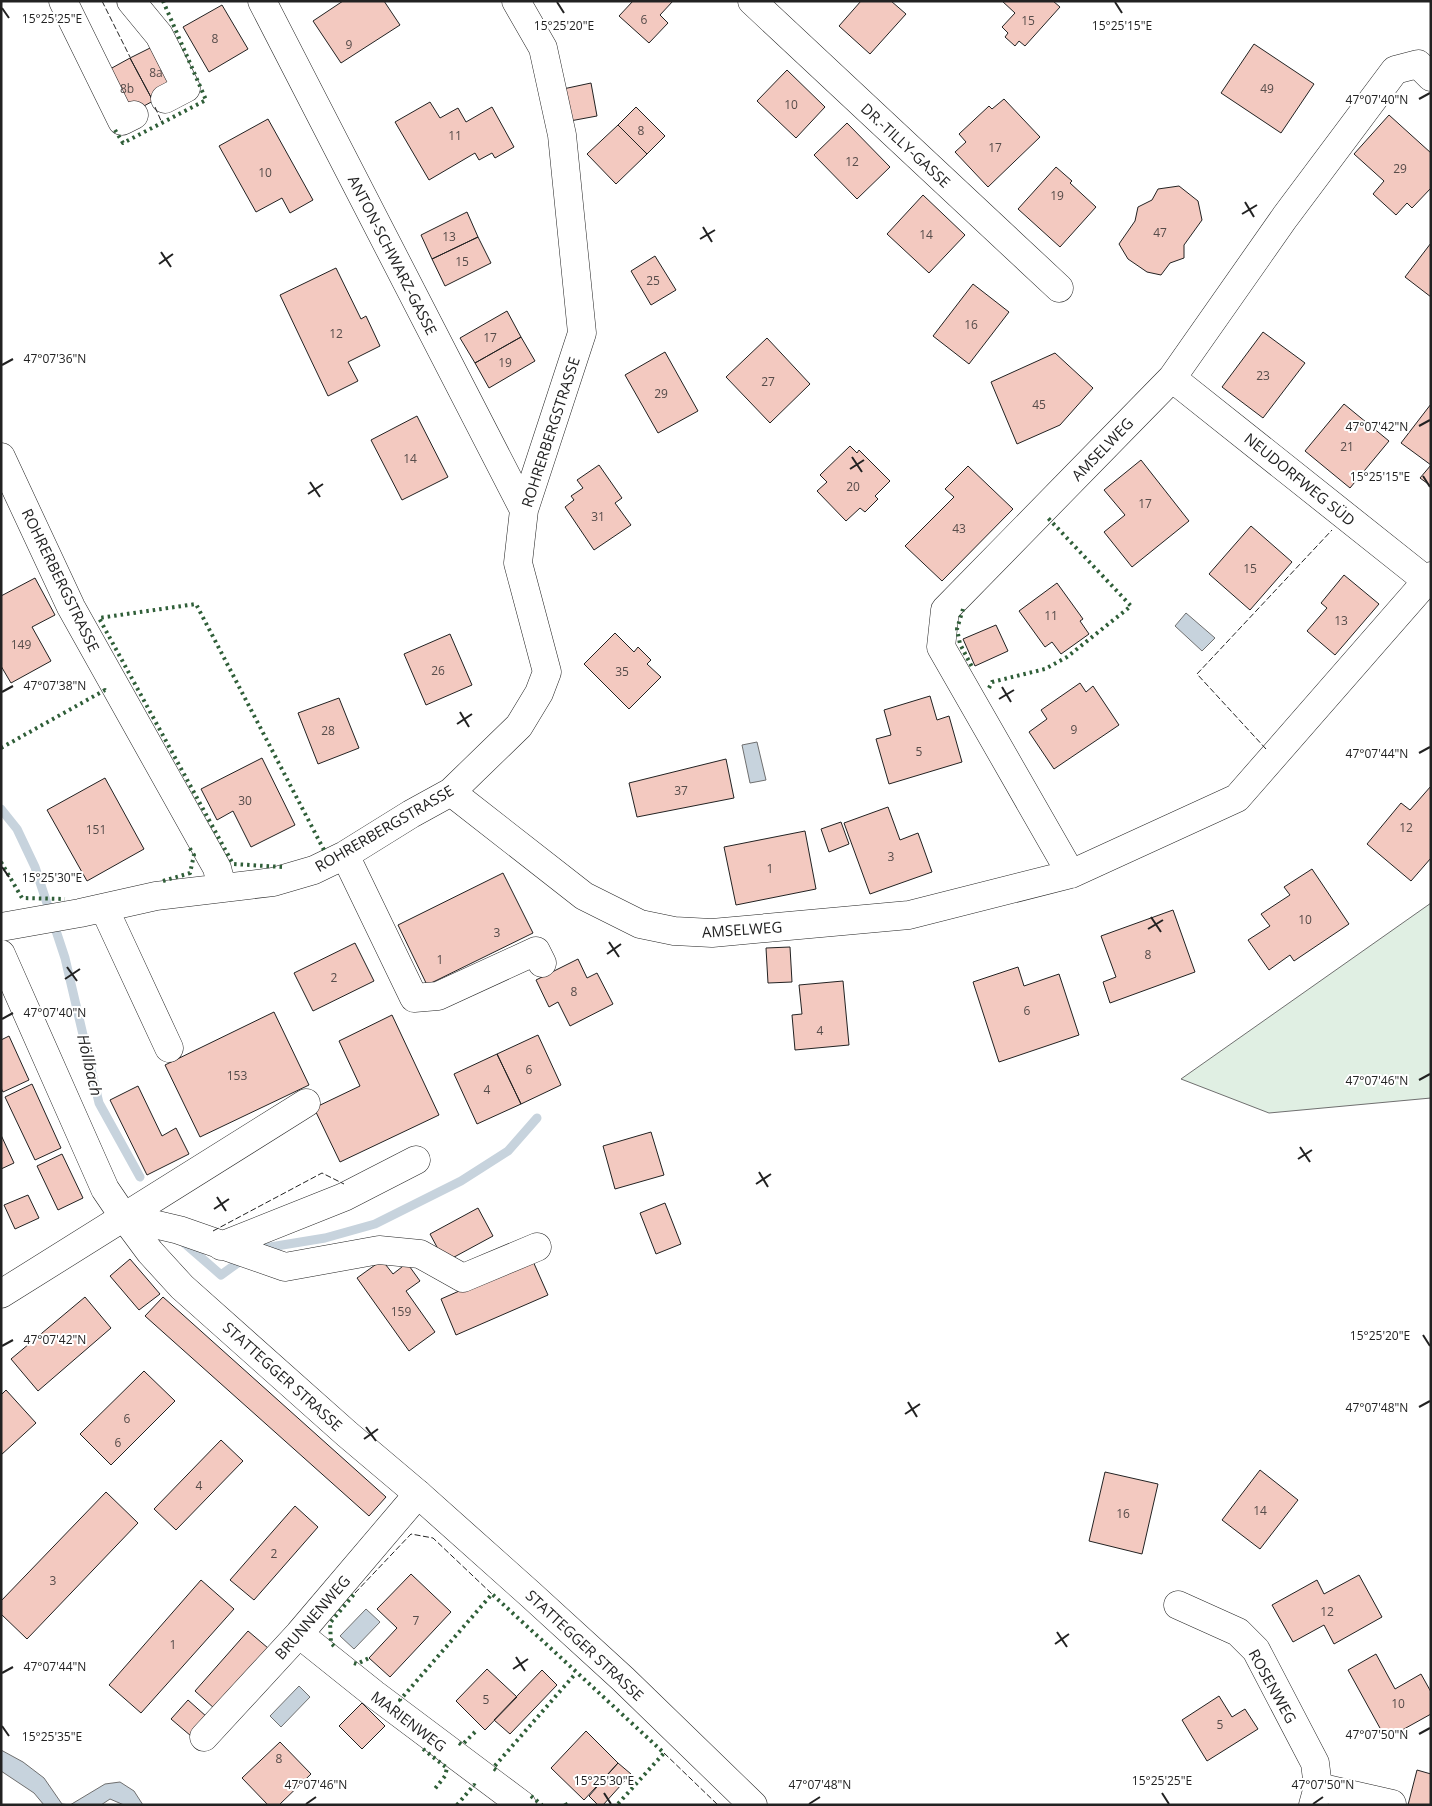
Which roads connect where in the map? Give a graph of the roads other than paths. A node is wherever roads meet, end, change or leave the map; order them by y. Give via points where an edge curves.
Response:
1 (63, 1) edge
2 (130, 1) edge
3 (262, 1) edge
4 (516, 1) edge
5 (752, 1) edge
6 (1431, 77) edge
7 (165, 99) dead end
8 (134, 115) dead end
9 (1059, 288) dead end
10 (1172, 378) junction
11 (1, 456) edge
12 (524, 510) junction
13 (1429, 578) edge
14 (451, 792) junction
15 (345, 855) junction
16 (1071, 874) junction
17 (222, 888) junction
18 (104, 908) junction
19 (1, 927) edge
20 (1, 954) edge
21 (542, 963) dead end
22 (168, 1048) dead end
23 (306, 1103) dead end
24 (416, 1160) dead end
25 (124, 1217) junction
26 (221, 1246) junction
27 (538, 1247) dead end
28 (1, 1294) edge
29 (418, 1494) junction
30 (1178, 1605) dead end
31 (299, 1634) junction
32 (204, 1737) dead end
33 (1315, 1796) edge
34 (1392, 1804) edge
35 (522, 1805) edge
36 (753, 1805) edge

1 - 8 street via 122,121
2 - 7 street via 159,35 186,88
3 - 12 street, ANTON-SCHWARZ-GASSE
4 - 12 street, ROHRERBERGSTRASSE via 543,48 562,135 582,333
5 - 9 street, DR.-TILLY-GASSE
6 - 10 street, AMSELWEG via 1418,64 1395,70 1285,217
10 - 13 street, NEUDORFWEG SÜD
10 - 16 street, AMSELWEG via 944,610 942,648
11 - 17 street, ROHRERBERGSTRASSE via 71,607 217,868
12 - 14 street, ROHRERBERGSTRASSE via 518,563 547,672 539,693 519,726
13 - 16 street, AMSELWEG via 1237,798
14 - 15 street, ROHRERBERGSTRASSE
14 - 16 street, AMSELWEG via 584,896 640,924 674,931 712,933 909,915
15 - 17 street, ROHRERBERGSTRASSE via 314,870 273,882
15 - 21 street via 414,998 438,996 536,951
17 - 18 street, ROHRERBERGSTRASSE via 156,896
18 - 19 street, ROHRERBERGSTRASSE
18 - 22 street
20 - 25 street, STATTEGGER STRASSE via 106,1189
23 - 25 street
24 - 26 street via 344,1196
25 - 26 street via 178,1230
25 - 28 street
25 - 29 street, STATTEGGER STRASSE via 182,1287
26 - 27 street via 285,1267 378,1250 420,1254 463,1278
29 - 31 street, BRUNNENWEG
29 - 36 street, STATTEGGER STRASSE via 623,1679
30 - 33 street, ROSENWEG via 1238,1632 1256,1650 1315,1763
31 - 32 street, BRUNNENWEG
31 - 35 street, MARIENWEG
33 - 34 street

